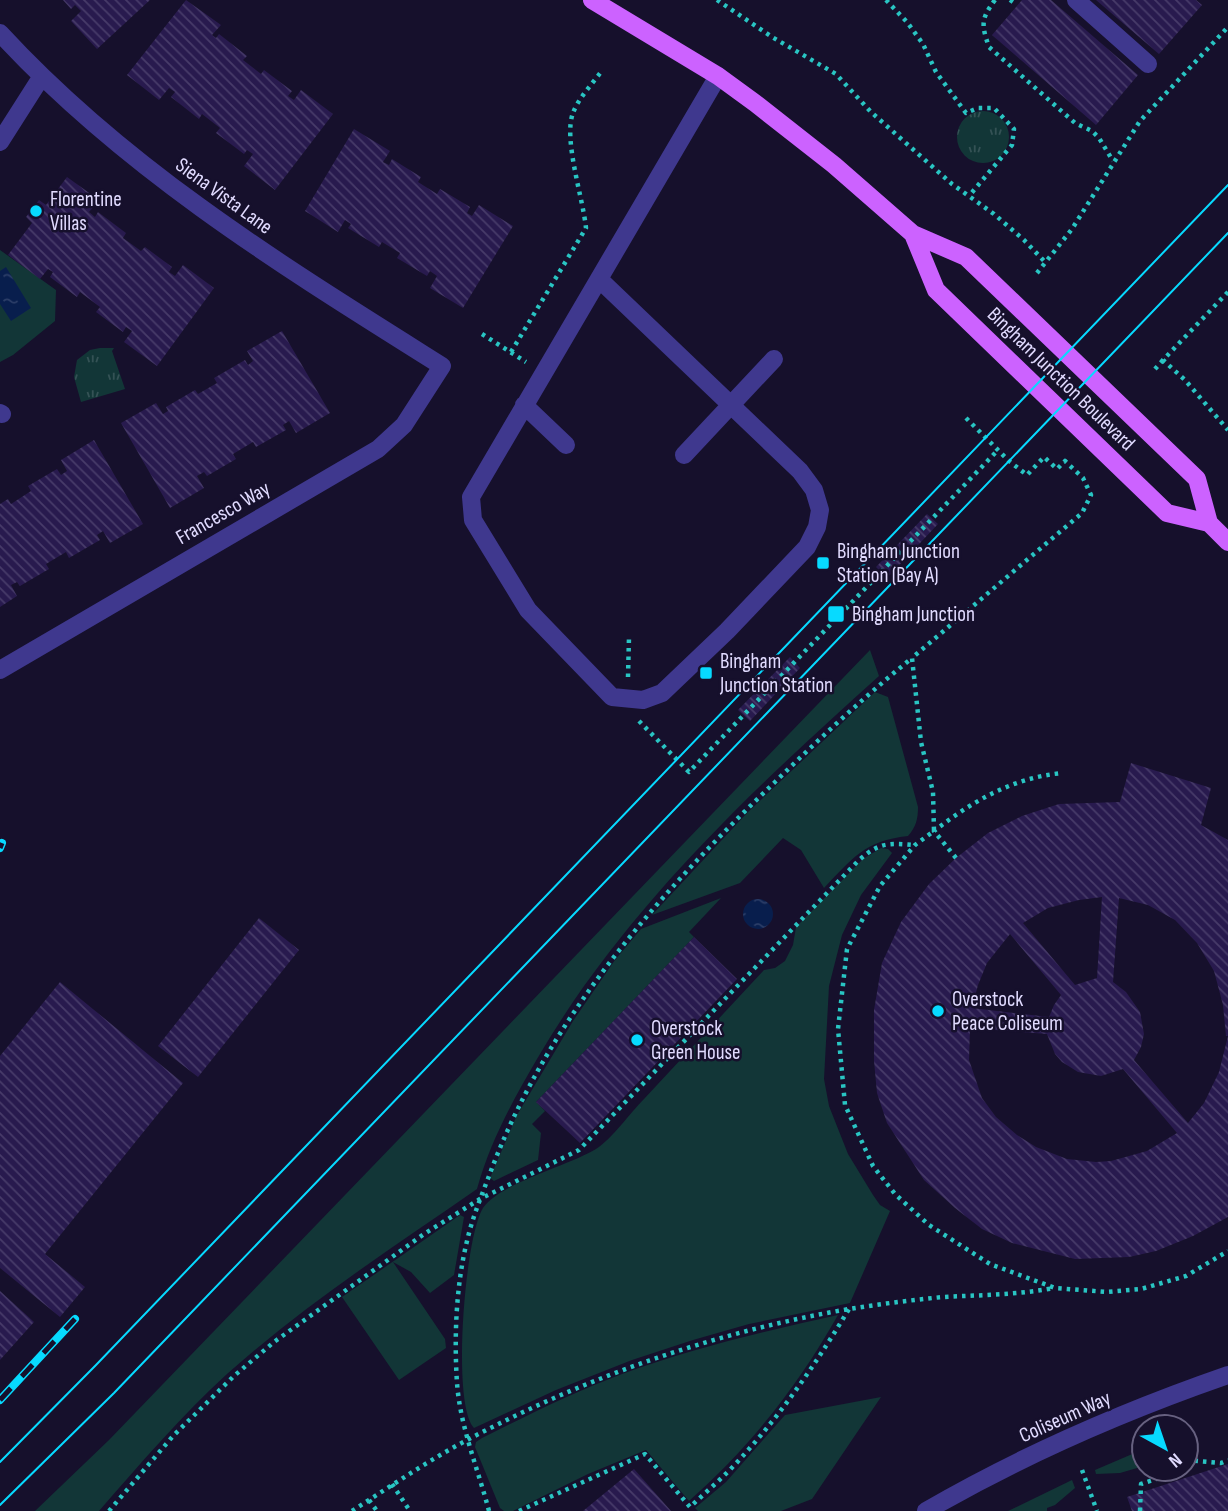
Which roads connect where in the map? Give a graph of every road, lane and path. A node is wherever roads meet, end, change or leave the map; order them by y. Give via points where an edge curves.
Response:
1 (592, 0) edge
2 (717, 0) edge
3 (886, 0) edge
4 (995, 0) edge
5 (1076, 0) edge
6 (1228, 27) edge
7 (0, 33) edge
8 (1148, 64) dead end
9 (601, 72) dead end
10 (42, 76) junction
11 (718, 76) junction
12 (0, 142) edge
13 (1113, 161) junction
14 (969, 196) junction
15 (913, 234) junction
16 (1045, 262) junction
17 (1037, 272) dead end
18 (599, 279) junction
19 (1228, 292) edge
20 (482, 334) dead end
21 (511, 352) junction
22 (774, 359) dead end
23 (1163, 360) junction
24 (442, 366) joint
25 (1155, 369) dead end
26 (544, 373) junction
27 (524, 405) junction
28 (731, 405) junction
29 (966, 418) dead end
30 (1228, 430) edge
31 (566, 445) dead end
32 (998, 450) junction
33 (684, 455) dead end
34 (1209, 523) junction
35 (1228, 542) edge
36 (629, 637) dead end
37 (912, 658) junction
38 (0, 670) edge
39 (628, 700) junction
40 (1062, 773) dead end
41 (934, 831) junction
42 (915, 845) junction
43 (956, 858) dead end
44 (480, 1199) junction
45 (1228, 1251) edge
46 (1055, 1288) junction
47 (849, 1309) junction
48 (1228, 1375) edge
49 (468, 1439) junction
50 (1228, 1460) edge
51 (1200, 1461) edge
52 (1082, 1470) dead end
53 (1144, 1483) edge
54 (393, 1485) junction
55 (369, 1500) junction
56 (109, 1511) edge
57 (352, 1511) edge
58 (377, 1511) edge
59 (410, 1511) edge
60 (489, 1511) edge
61 (519, 1511) edge
62 (926, 1511) edge
63 (1097, 1511) edge
64 (1140, 1511) edge

1 - 11 main road, Bingham Junction Boulevard
2 - 14 path via 836,74 871,112
3 - 14 path via 923,44 936,72 966,113 994,108 1014,129 1012,145
4 - 13 path via 984,16 989,47 1075,123 1092,131
5 - 8 street
6 - 13 path via 1140,121
7 - 10 street, Siena Vista Lane
9 - 21 path via 569,125 586,229
10 - 12 street
10 - 24 street, Siena Vista Lane via 144,164 267,256
11 - 15 main road, Bingham Junction Boulevard via 796,133
11 - 18 street
13 - 16 path via 1072,229
14 - 16 path
15 - 34 main road, Bingham Junction Boulevard via 966,257 1197,479
15 - 34 main road, Bingham Junction Boulevard via 936,290 1167,513
16 - 17 path
18 - 26 street
18 - 28 street
19 - 23 path
20 - 21 path
21 - 26 path
22 - 28 street
23 - 25 path
23 - 30 path
24 - 38 street, Francesco Way via 404,425 378,449
26 - 27 street
27 - 31 street
27 - 39 street via 471,497 472,520 528,610 612,697
28 - 33 street
28 - 39 street via 814,490 820,510 817,527 807,547 662,693
29 - 32 path
32 - 37 path via 1027,475 1044,457 1057,469 1065,461 1083,478 1091,495 1082,513
32 - 39 path via 689,772 629,711
34 - 35 main road, Bingham Junction Boulevard
36 - 39 path
37 - 41 path via 921,742 933,792
37 - 44 path via 736,819 639,925 590,988 542,1063 506,1130
40 - 41 path via 1011,784 978,799
41 - 42 path
41 - 43 path
42 - 44 path via 887,843 872,848 579,1150
42 - 46 path via 880,886 847,948 838,1029 845,1105 873,1166 929,1225 990,1264
44 - 49 path via 461,1277 456,1348 457,1386
44 - 56 path via 274,1342 173,1436
45 - 46 path via 1186,1276 1141,1289 1107,1293
46 - 47 path
47 - 49 path via 737,1332 651,1358
47 - 61 path via 778,1416 690,1507 645,1454
48 - 62 street, Coliseum Way via 1064,1440
49 - 54 path
49 - 60 path
50 - 51 path
52 - 63 path
53 - 64 path
54 - 55 path
54 - 59 path
55 - 57 path
55 - 58 path

